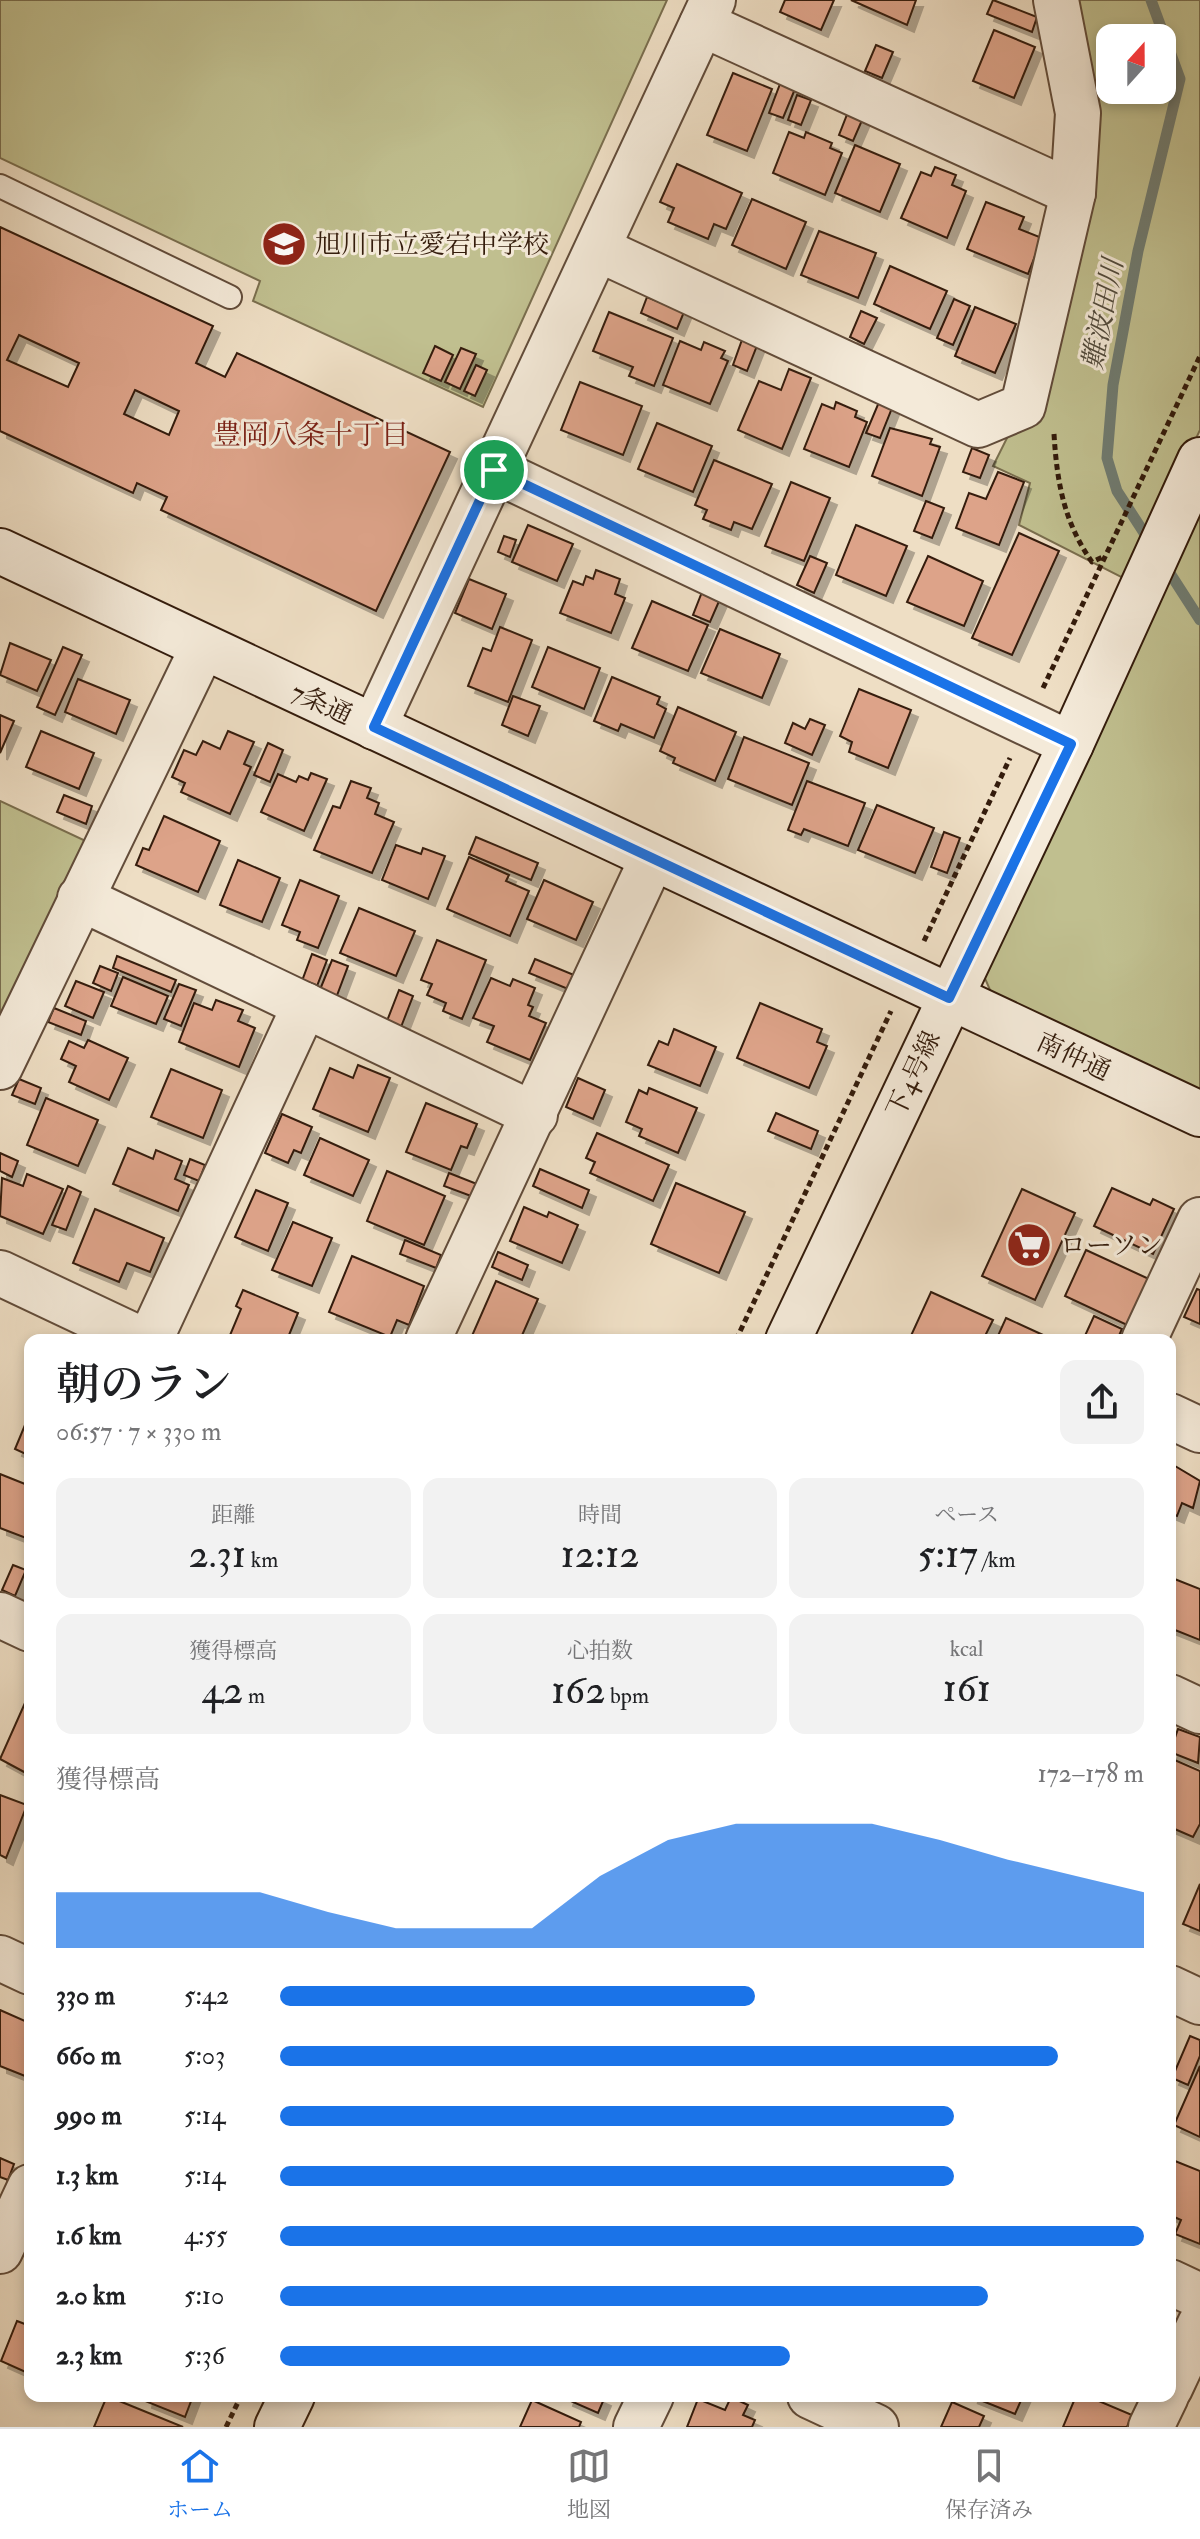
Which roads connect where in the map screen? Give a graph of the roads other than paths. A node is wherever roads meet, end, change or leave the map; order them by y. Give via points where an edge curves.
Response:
1 (1056, 0) edge
2 (708, 12) edge
3 (0, 186) edge
4 (1073, 193) junction
5 (598, 249) junction
6 (230, 297) dead end
7 (1200, 460) edge
8 (494, 470) junction
9 (0, 551) edge
10 (203, 647) junction
11 (374, 727) junction
12 (1071, 744) junction
13 (652, 859) junction
14 (80, 898) junction
15 (949, 998) junction
16 (305, 1005) junction
17 (0, 1067) edge
18 (1200, 1114) edge
19 (535, 1115) junction
20 (1200, 1220) edge
21 (0, 1273) edge
22 (129, 1334) edge
23 (153, 1334) edge
24 (431, 1334) edge
25 (791, 1334) edge
26 (1147, 1334) edge
27 (1176, 1419) edge
28 (1200, 1430) edge
29 (0, 1615) edge
30 (24, 1626) edge
31 (1176, 1700) edge
32 (1200, 1711) edge
33 (0, 1958) edge
34 (24, 1969) edge
35 (1176, 1991) edge
36 (1200, 2002) edge
37 (24, 2200) edge
38 (0, 2251) edge
39 (1176, 2285) edge
40 (1200, 2296) edge
41 (1200, 2324) edge
42 (1176, 2375) edge
43 (289, 2402) edge
44 (648, 2402) edge
45 (823, 2402) edge
46 (1163, 2402) edge
47 (277, 2427) edge
48 (636, 2427) edge
49 (876, 2427) edge
50 (1151, 2427) edge

1 - 4 street via 1078,113
2 - 4 street
2 - 5 street
3 - 6 lane
4 - 5 street via 1023,406 978,425
5 - 8 street
7 - 12 street, 下4号線
8 - 11 street
8 - 12 street
9 - 10 street, 7条通
10 - 11 street, 7条通
10 - 14 street
11 - 13 street, 7条通
12 - 15 street, 下4号線
13 - 15 street, 7条通
13 - 19 street
14 - 16 street
14 - 17 street
15 - 18 street, 南仲通
15 - 25 street, 下4号線
16 - 19 street
16 - 23 street
19 - 24 street
20 - 26 street
21 - 22 street
27 - 28 street
29 - 30 street
31 - 32 street
33 - 34 street
35 - 36 street
37 - 38 street
39 - 40 street
41 - 42 street
43 - 47 street
44 - 48 street
45 - 49 street
46 - 50 street

